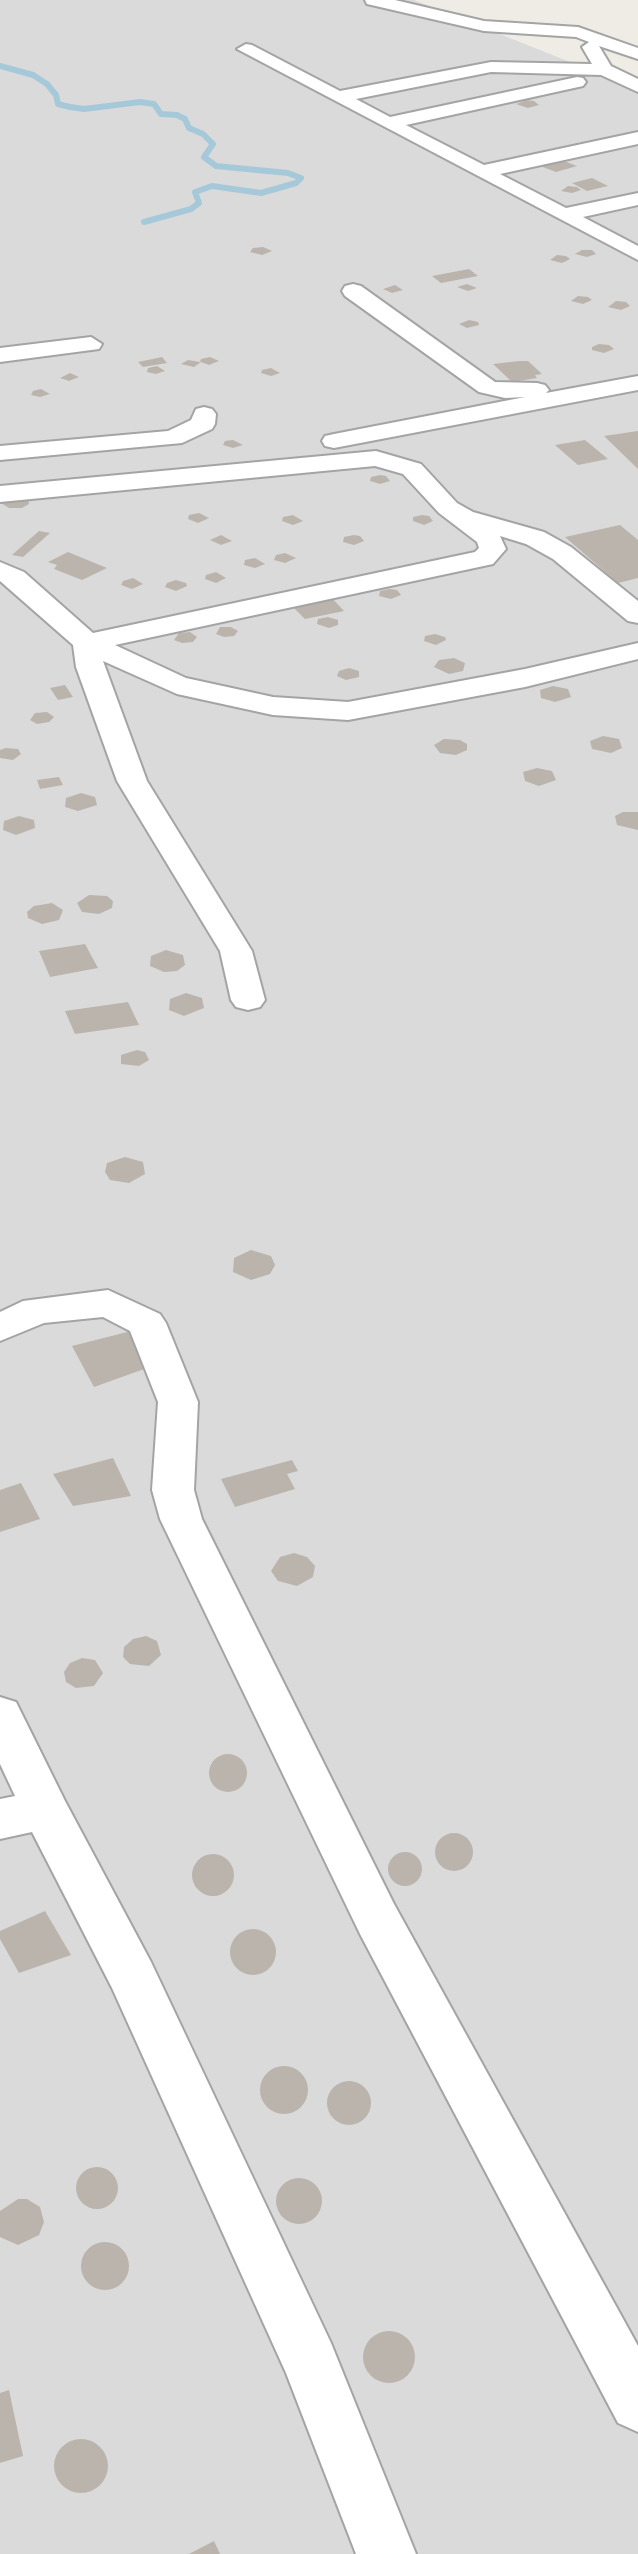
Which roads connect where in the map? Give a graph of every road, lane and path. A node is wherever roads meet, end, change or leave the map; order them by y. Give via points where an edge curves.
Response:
1 (373, 0) edge
2 (441, 0) edge
3 (578, 32) junction
4 (246, 50) dead end
5 (638, 54) edge
6 (608, 72) junction
7 (638, 86) edge
8 (337, 97) junction
9 (388, 123) junction
10 (638, 138) edge
11 (481, 172) junction
12 (638, 199) edge
13 (563, 215) junction
14 (638, 254) edge
15 (353, 291) dead end
16 (91, 344) dead end
17 (0, 355) edge
18 (631, 391) edge
19 (204, 414) dead end
20 (0, 453) edge
21 (0, 479) edge
22 (0, 494) edge
23 (464, 517) junction
24 (0, 570) edge
25 (638, 615) edge
26 (87, 643) junction
27 (638, 651) edge
28 (248, 1000) dead end
29 (0, 1328) edge
30 (0, 1715) edge
31 (22, 1815) edge
32 (638, 2403) edge
33 (386, 2554) edge

1 - 3 street via 484,26
2 - 3 street
3 - 5 street
3 - 6 street
4 - 8 street
6 - 7 street
6 - 8 street via 491,67
6 - 9 street
8 - 9 street
9 - 11 street
10 - 11 street
11 - 13 street
12 - 13 street
13 - 14 street
15 - 18 street via 487,387 524,392 596,380
16 - 17 street
18 - 21 street via 316,444
19 - 20 street via 203,424 173,438
22 - 23 street via 376,458 412,469 448,508
23 - 25 street via 535,538 562,553
23 - 26 street via 489,539 493,549 484,558
24 - 26 street via 15,578
26 - 27 street via 177,685 273,706 348,711 525,678
26 - 28 street via 90,667 132,781 236,951
29 - 32 street via 37,1310 108,1303 146,1323 178,1402 173,1490 181,1519 377,1919
30 - 31 street
31 - 33 street via 133,1978 311,2363

